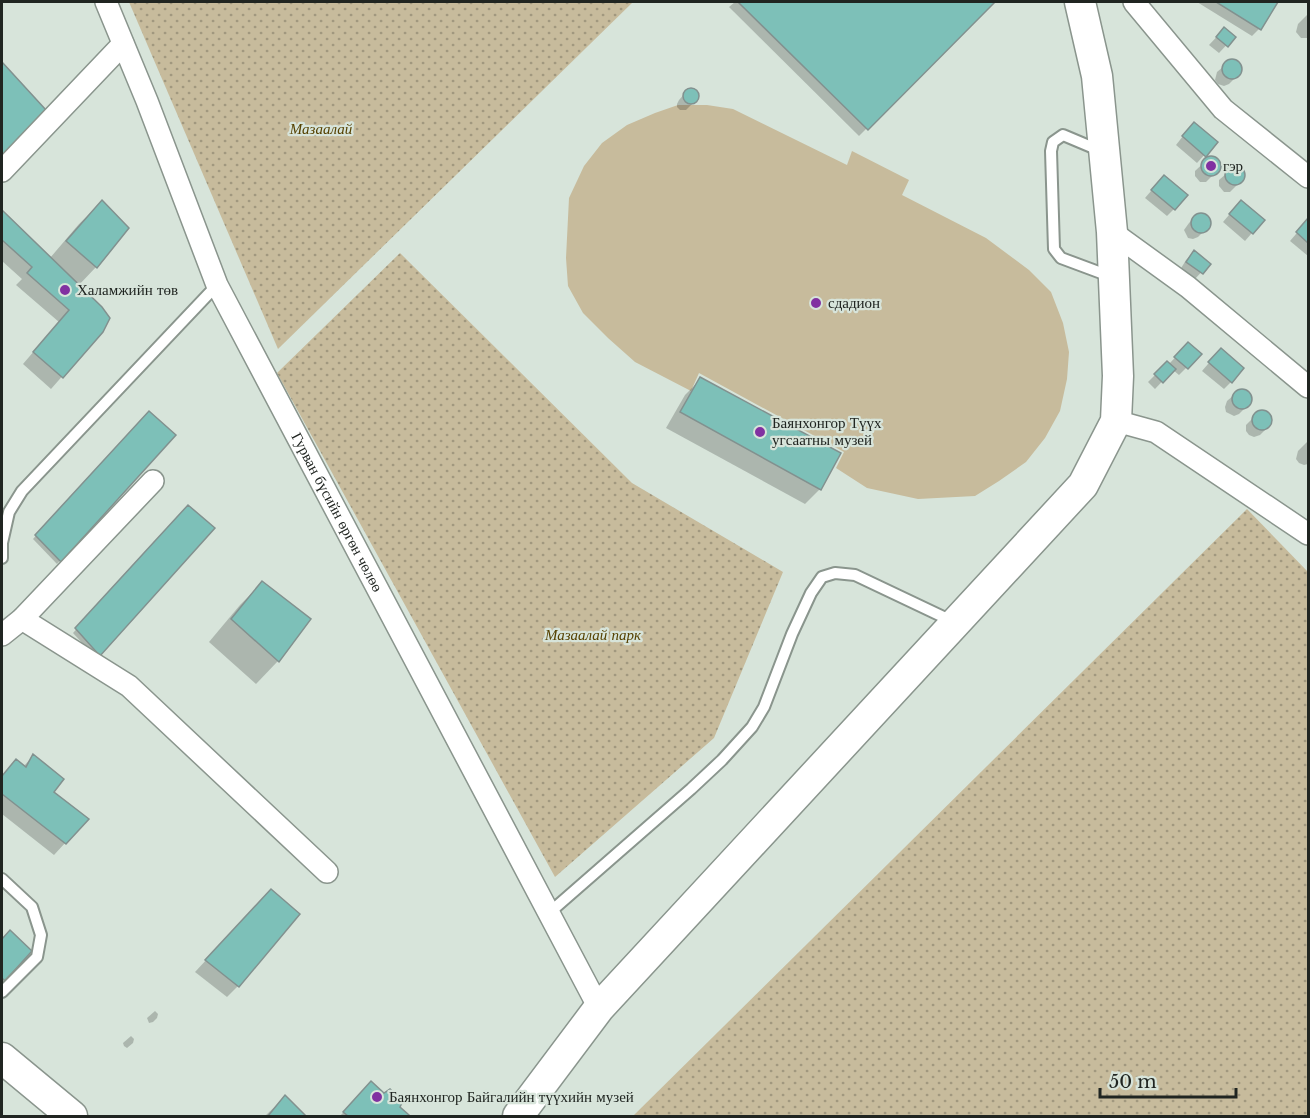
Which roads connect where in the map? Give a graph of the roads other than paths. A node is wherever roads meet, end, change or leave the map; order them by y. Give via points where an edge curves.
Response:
1 (106, 2) edge
2 (1080, 2) edge
3 (1134, 2) edge
4 (123, 44) junction
5 (1104, 152) junction
6 (2, 171) edge
7 (1308, 177) edge
8 (1112, 232) junction
9 (1114, 278) junction
10 (217, 285) junction
11 (1308, 387) edge
12 (1116, 421) junction
13 (153, 481) dead end
14 (1308, 534) edge
15 (2, 558) edge
16 (22, 619) junction
17 (956, 623) junction
18 (2, 635) edge
19 (327, 872) dead end
20 (2, 879) edge
21 (549, 913) junction
22 (2, 992) edge
23 (599, 1008) junction
24 (6, 1066) edge
25 (72, 1116) edge
26 (518, 1116) edge

1 - 4 street, Гурван бүсийн өргөн чөлөө
2 - 5 street via 1097,76
3 - 7 street via 1223,109
4 - 6 street
4 - 10 street, Гурван бүсийн өргөн чөлөө
5 - 8 street
5 - 9 lane via 1063,135 1053,142 1054,249 1061,258
8 - 9 street
8 - 11 street via 1188,287
9 - 12 street
10 - 15 lane via 22,491 9,512
10 - 21 street, Гурван бүсийн өргөн чөлөө
12 - 14 street via 1156,432
12 - 17 street via 1083,485
13 - 16 street
16 - 18 street
16 - 19 street via 129,686
17 - 21 lane via 855,575 835,573 822,577 811,593 752,727 691,789
17 - 23 street
20 - 22 lane via 32,908 41,935 37,957
21 - 23 street, Гурван бүсийн өргөн чөлөө
23 - 26 street
24 - 25 street

